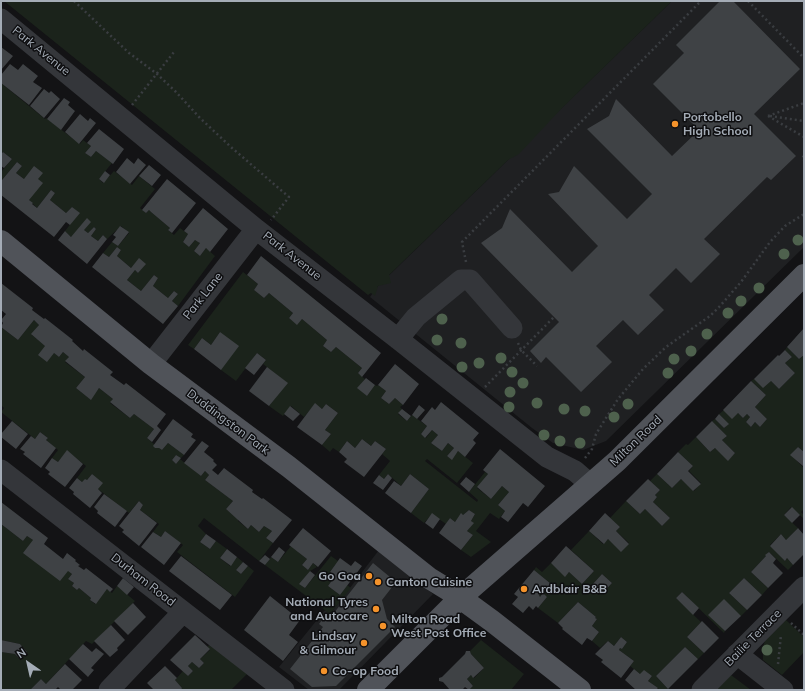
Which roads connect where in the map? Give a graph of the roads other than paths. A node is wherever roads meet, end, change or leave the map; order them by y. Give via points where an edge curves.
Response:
1 (1, 18) edge
2 (258, 230) junction
3 (1, 241) edge
4 (804, 275) edge
5 (512, 328) road end
6 (398, 339) junction
7 (151, 364) junction
8 (1, 470) edge
9 (582, 477) junction
10 (804, 587) edge
11 (460, 598) junction
12 (184, 612) junction
13 (738, 654) junction
14 (777, 685) edge
15 (109, 690) edge
16 (284, 690) edge
17 (368, 690) edge
18 (580, 690) edge
19 (702, 690) edge

1 - 2 street, Park Avenue
2 - 6 street, Park Avenue
2 - 7 street, Park Lane
3 - 7 main road, Duddingston Park
4 - 9 main road, Milton Road via 616,461
5 - 6 street via 470,280 461,280 416,317
6 - 9 street, Park Avenue via 547,457
7 - 11 main road, Duddingston Park via 290,467 429,578
8 - 12 street, Durham Road
9 - 11 main road, Milton Road
10 - 13 street, Bailie Terrace
11 - 17 main road, Milton Road
11 - 18 main road, Duddingston Park
12 - 15 street
12 - 16 street, Durham Road
13 - 14 street
13 - 19 street, Bailie Terrace

